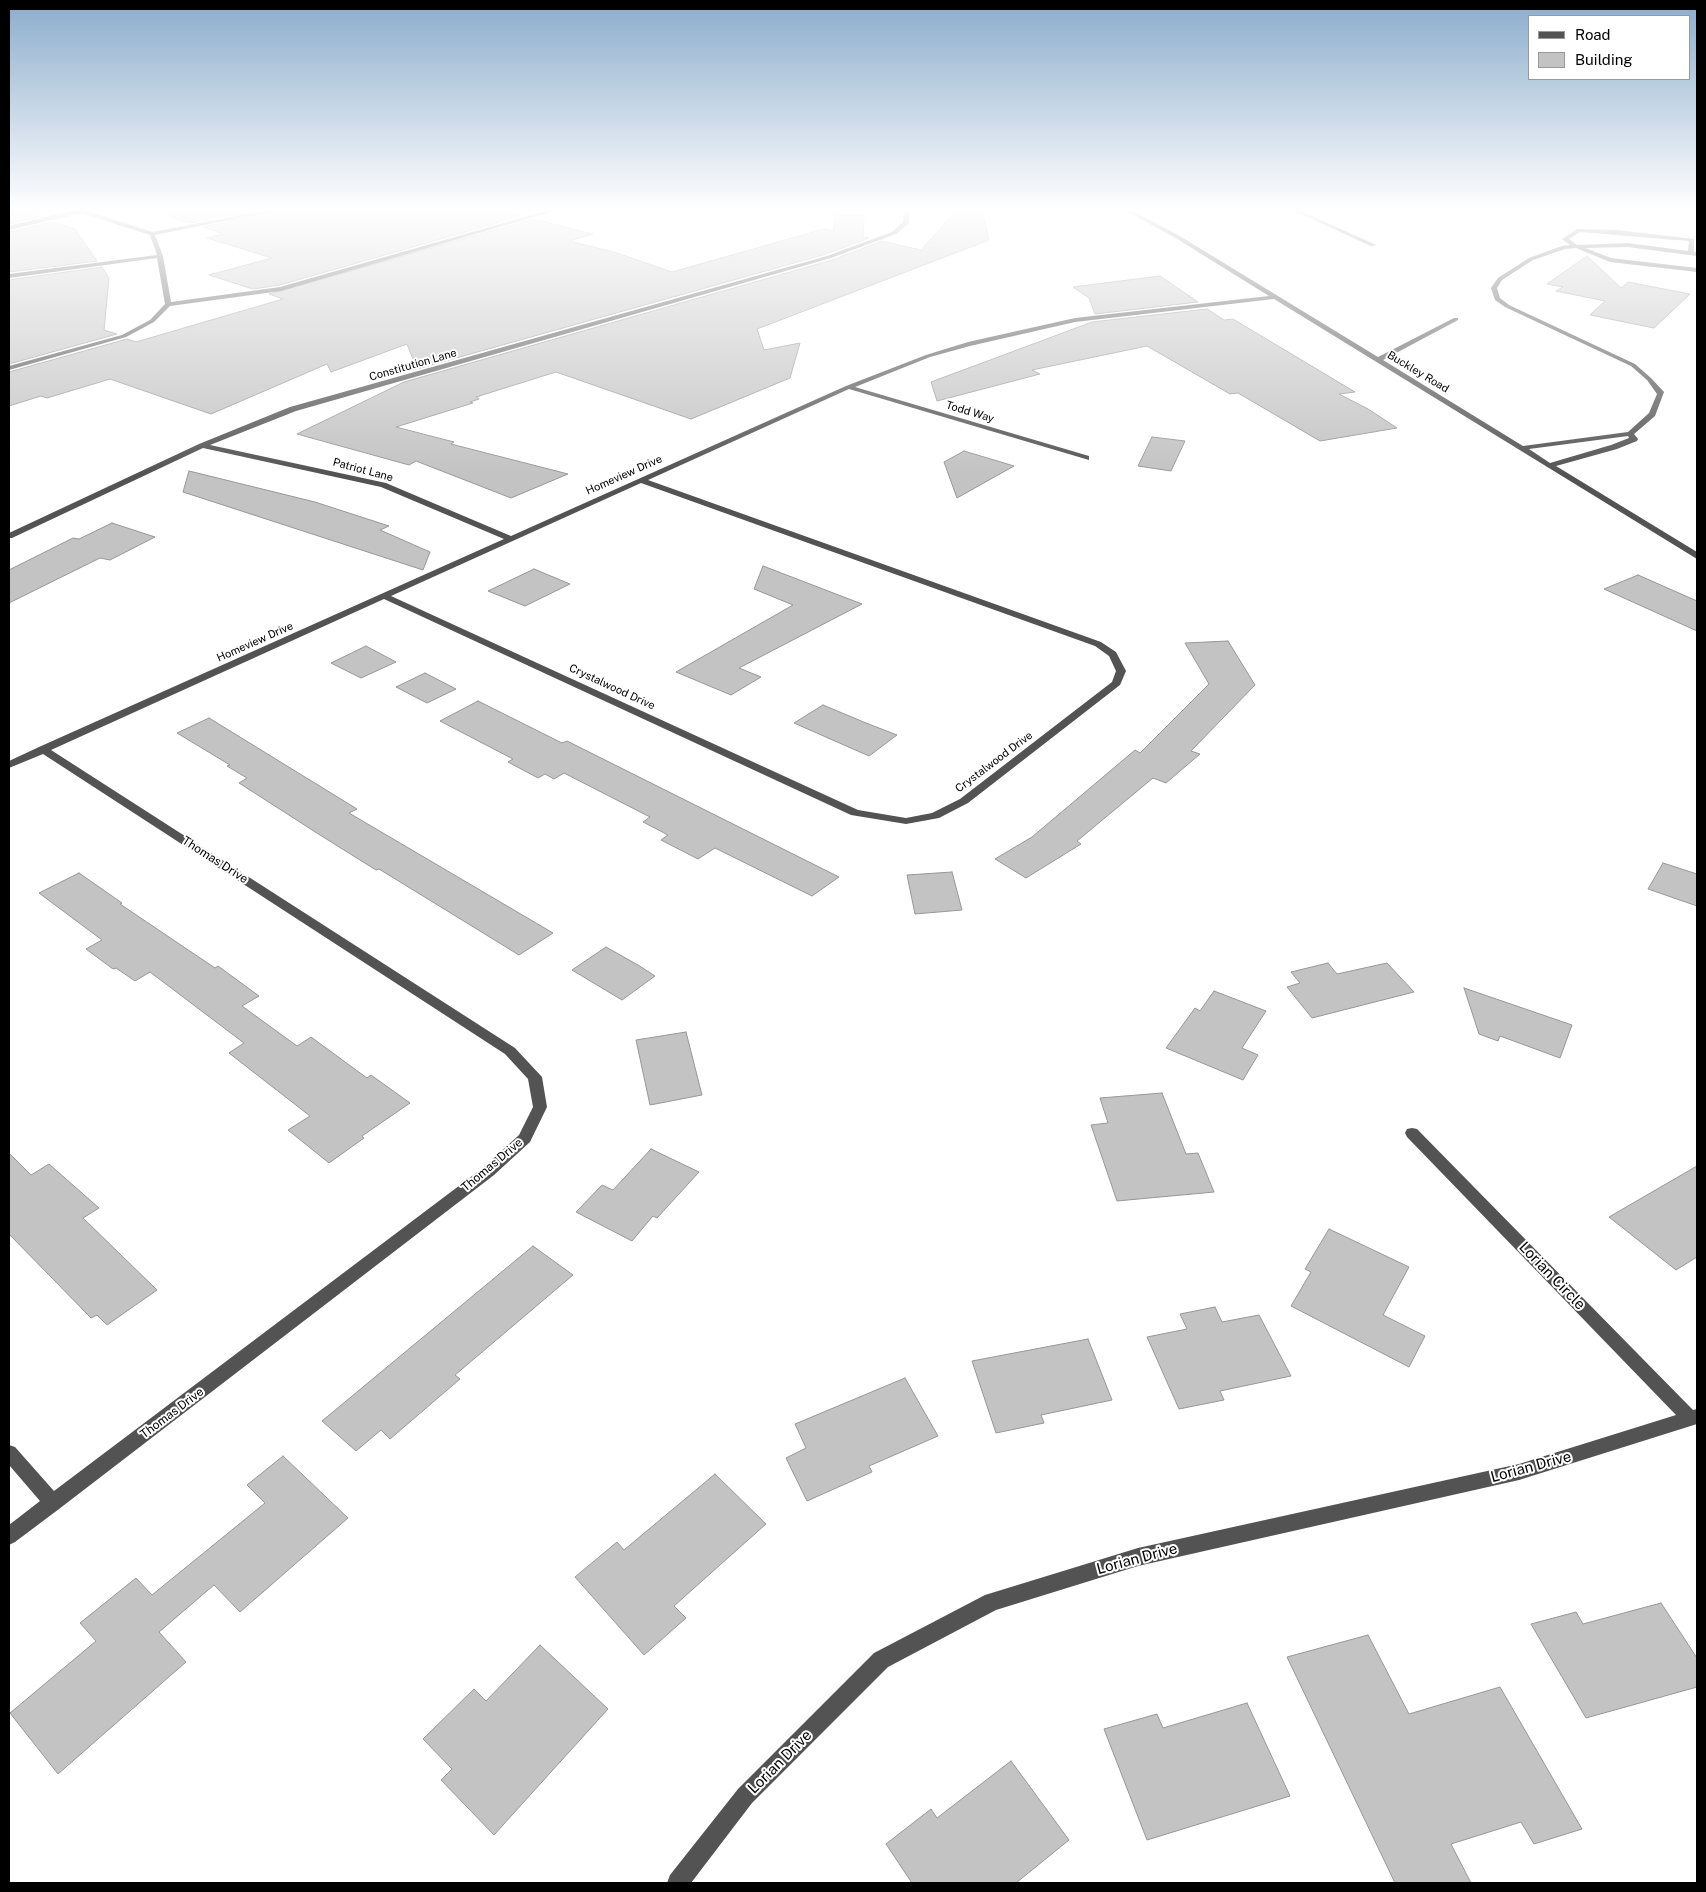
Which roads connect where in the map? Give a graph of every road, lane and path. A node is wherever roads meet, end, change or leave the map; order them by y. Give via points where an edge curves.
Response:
1 (167, 298) edge
2 (214, 298) edge
3 (684, 298) edge
4 (1264, 298) edge
5 (1278, 298) edge
6 (1497, 298) edge
7 (168, 304) junction
8 (1456, 320) dead end
9 (1378, 360) junction
10 (9, 368) edge
11 (848, 387) junction
12 (1630, 434) junction
13 (202, 446) junction
14 (1522, 448) junction
15 (1086, 458) dead end
16 (1550, 465) junction
17 (640, 480) junction
18 (9, 536) edge
19 (512, 539) junction
20 (1697, 556) edge
21 (384, 596) junction
22 (43, 749) junction
23 (9, 765) edge
24 (1412, 1133) dead end
25 (1694, 1417) edge
26 (9, 1453) edge
27 (53, 1503) junction
28 (9, 1536) edge
29 (678, 1883) edge

1 - 7 street
2 - 7 street
3 - 13 street, Constitution Lane via 293,409
4 - 11 street, Homeview Drive via 1141,311 1030,329 928,356
5 - 9 street, Buckley Road
6 - 12 street via 1507,306 1633,365 1649,380 1661,394 1652,414
7 - 10 street via 152,321 124,336
8 - 9 street
9 - 14 street, Buckley Road
11 - 15 street, Todd Way
11 - 17 street, Homeview Drive
12 - 14 street
12 - 16 street via 1634,439
13 - 18 street, Constitution Lane
13 - 19 street, Patriot Lane via 383,485
14 - 16 street, Buckley Road
16 - 20 street, Buckley Road
17 - 19 street, Homeview Drive
17 - 21 street, Crystalwood Drive via 1098,644 1113,654 1121,671 1116,683 964,801 935,816 906,821 855,813
19 - 21 street, Homeview Drive
21 - 22 street, Homeview Drive
22 - 23 street, Homeview Drive
22 - 27 street, Thomas Drive via 510,1051 536,1077 540,1107 525,1138 489,1171
24 - 25 street, Lorian Circle
25 - 29 street, Lorian Drive via 1519,1472 1138,1557 992,1602 881,1660 745,1796
26 - 27 street
27 - 28 street, Thomas Drive

